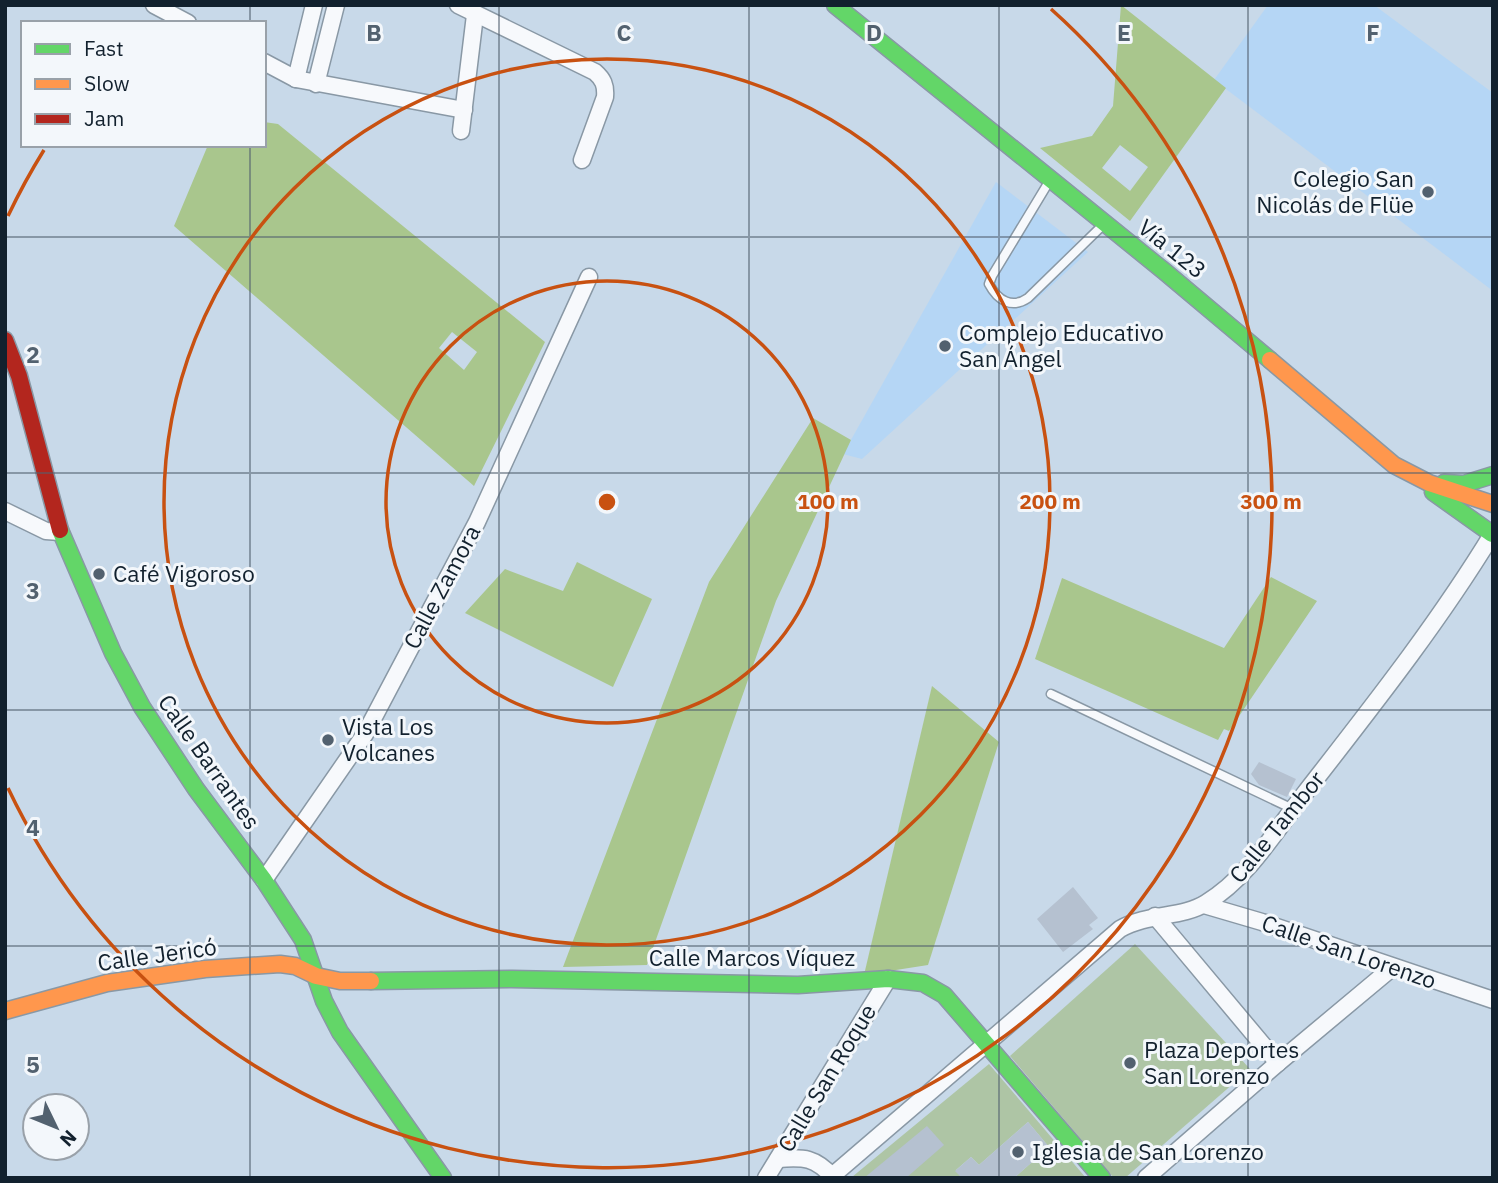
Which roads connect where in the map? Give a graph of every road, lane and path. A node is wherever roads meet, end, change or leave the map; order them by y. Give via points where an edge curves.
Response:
1 (154, 5) edge
2 (314, 5) edge
3 (336, 5) edge
4 (458, 5) edge
5 (835, 5) edge
6 (475, 15) junction
7 (184, 21) edge
8 (266, 63) edge
9 (296, 79) junction
10 (316, 83) junction
11 (464, 110) junction
12 (461, 131) dead end
13 (582, 160) dead end
14 (1050, 179) junction
15 (1105, 223) junction
16 (589, 277) dead end
17 (5, 340) edge
18 (1493, 475) edge
19 (1415, 478) junction
20 (1493, 504) edge
21 (5, 511) edge
22 (60, 532) junction
23 (1492, 534) edge
24 (1051, 694) dead end
25 (1293, 809) junction
26 (264, 880) junction
27 (1204, 905) junction
28 (1155, 916) junction
29 (1393, 967) junction
30 (316, 976) junction
31 (888, 979) junction
32 (1493, 1000) edge
33 (5, 1012) edge
34 (987, 1044) junction
35 (1278, 1063) junction
36 (778, 1159) junction
37 (833, 1177) edge
38 (443, 1178) edge
39 (766, 1178) edge
40 (1102, 1178) edge
41 (1146, 1178) edge

1 - 7 street
2 - 9 street
3 - 10 street
4 - 6 street
5 - 14 street, Vía 123
6 - 11 street
6 - 13 street via 602,79 605,97
8 - 9 street
9 - 10 street
10 - 11 street
11 - 12 street
14 - 15 street, Vía 123
14 - 15 lane via 992,276 989,284 1002,300 1011,305 1028,298
15 - 19 street, Vía 123
16 - 26 street, Calle Zamora via 477,522 365,734
17 - 22 street, Calle Barrantes via 19,376
18 - 19 street via 1464,484
19 - 20 street, Vía 123
19 - 23 street
21 - 22 street via 46,531
22 - 26 street, Calle Barrantes via 142,707
23 - 25 street, Calle Tambor via 1403,666
24 - 25 lane
25 - 27 street, Calle Tambor via 1228,888
26 - 30 street, Calle Barrantes via 303,940
27 - 28 street, Calle Tambor
27 - 29 street, Calle San Lorenzo
28 - 34 street, Calle Tambor via 1120,929
28 - 35 street
29 - 32 street, Calle San Lorenzo
29 - 35 street
30 - 31 street, Calle Marcos Víquez via 340,981 512,979 798,985
30 - 33 street, Calle Jericó via 279,964 177,971 82,989
30 - 38 street, Calle Barrantes via 340,1032
31 - 34 street, Calle Marcos Víquez via 935,988
31 - 36 street, Calle San Roque
34 - 37 street, Calle Tambor
34 - 40 street, Calle Marcos Víquez
35 - 41 street
36 - 37 street via 805,1157
36 - 39 street, Calle San Roque

